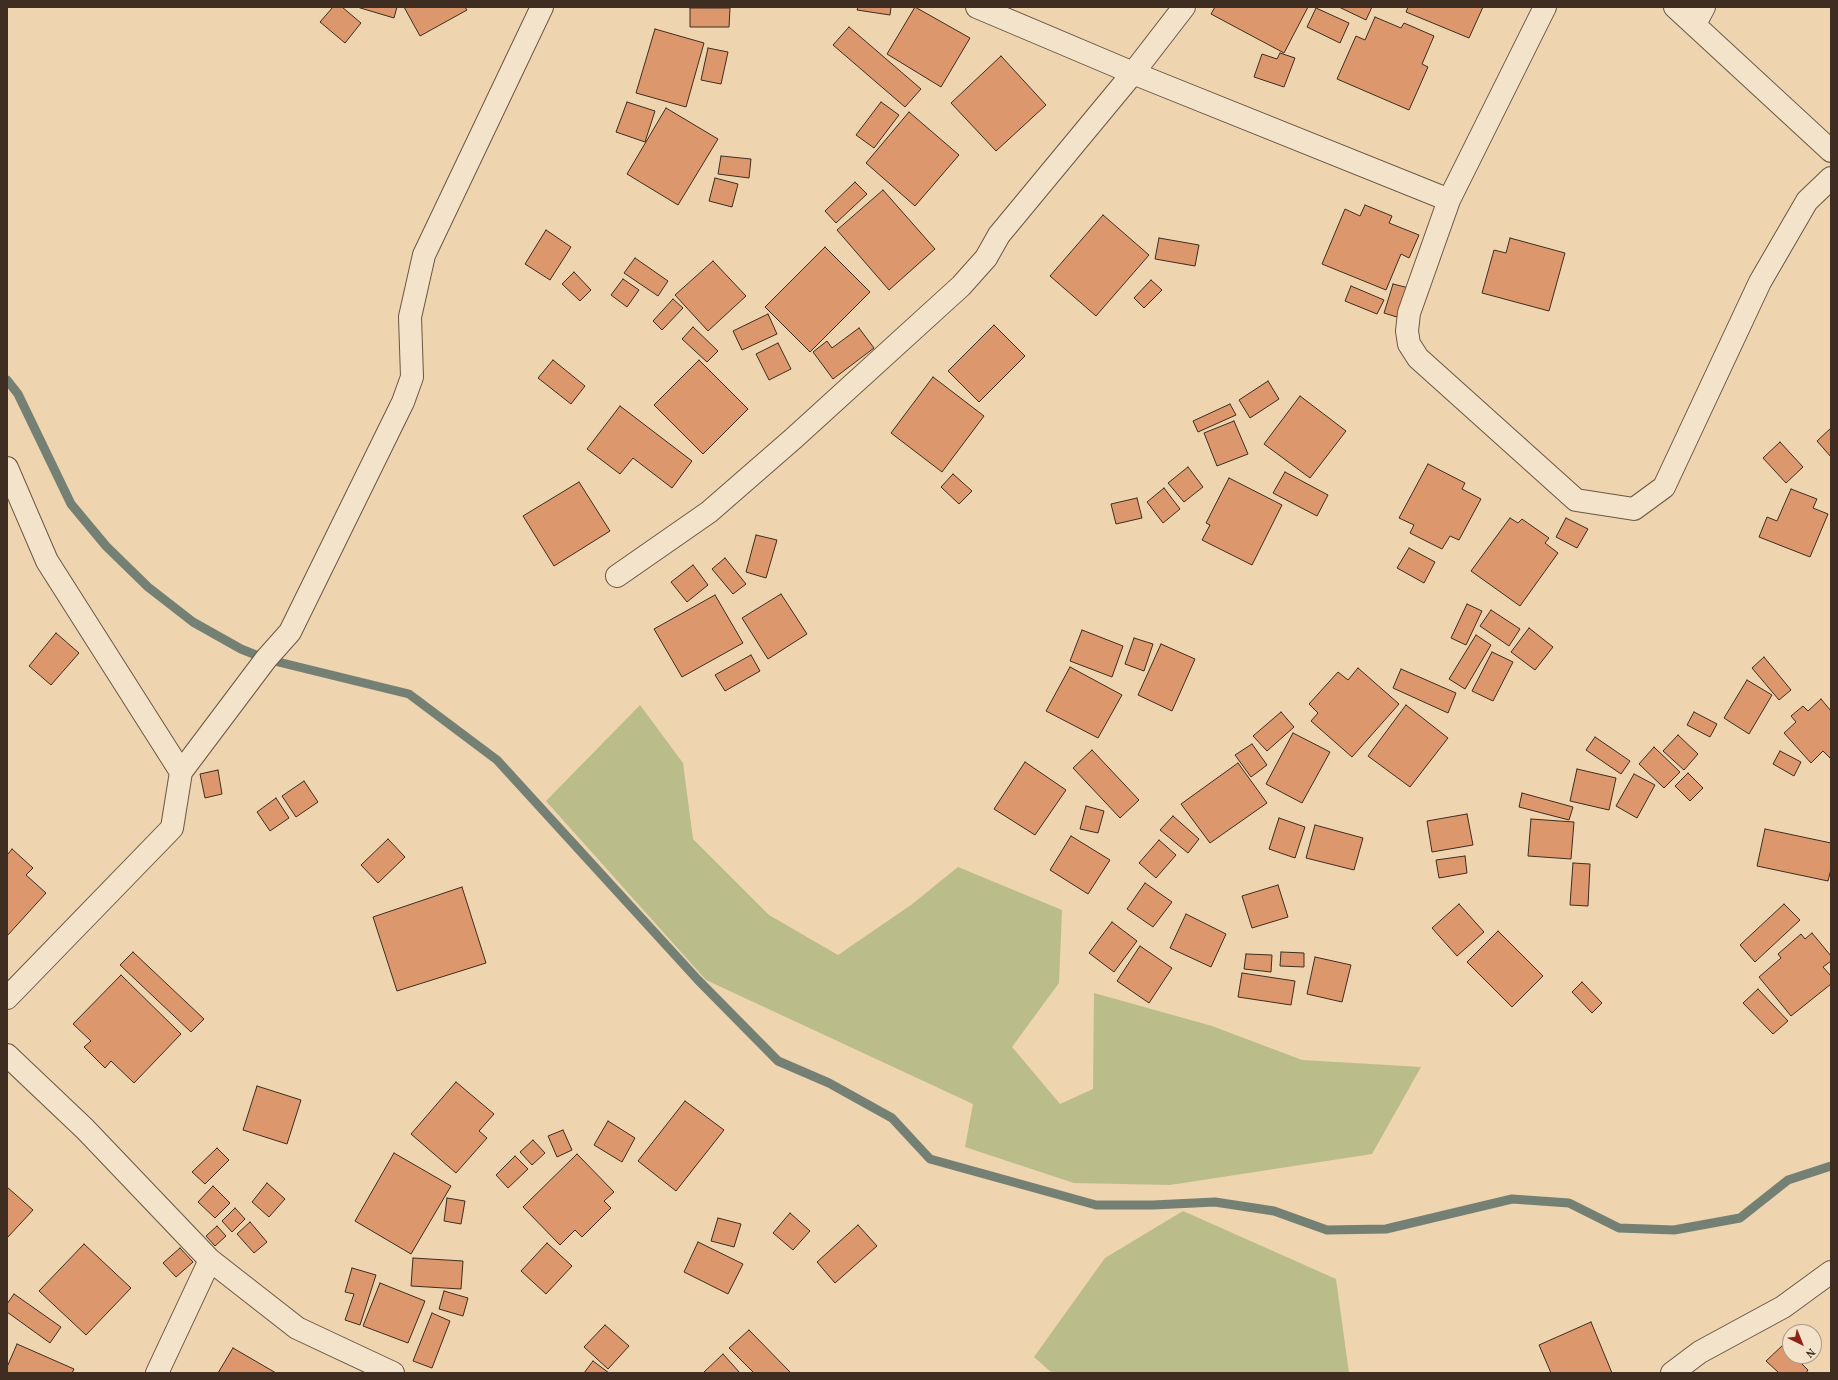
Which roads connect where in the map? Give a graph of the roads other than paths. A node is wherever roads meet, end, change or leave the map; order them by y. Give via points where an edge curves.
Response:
1 (542, 7) edge
2 (977, 7) edge
3 (1184, 7) edge
4 (1545, 7) edge
5 (1675, 7) edge
6 (1700, 16) edge
7 (1133, 73) junction
8 (1831, 151) edge
9 (1831, 178) edge
10 (1449, 200) junction
11 (7, 468) edge
12 (617, 576) dead end
13 (181, 772) junction
14 (7, 998) edge
15 (7, 1055) edge
16 (210, 1260) junction
17 (1831, 1272) edge
18 (157, 1373) edge
19 (393, 1373) edge
20 (1672, 1373) edge

1 - 13 street via 424,255 410,317 412,377 403,402 290,632 266,659
2 - 7 street
3 - 7 street
4 - 10 street
5 - 6 street
6 - 8 street
7 - 10 street
7 - 12 street via 999,235 986,258 961,286 709,512
9 - 10 street via 1807,201 1760,282 1664,487 1634,509 1576,500 1418,358 1409,344 1409,313
11 - 13 street via 47,561
13 - 14 street via 172,828
15 - 16 street via 85,1129
16 - 18 street
16 - 19 street via 297,1328
17 - 20 street via 1783,1307 1700,1352

